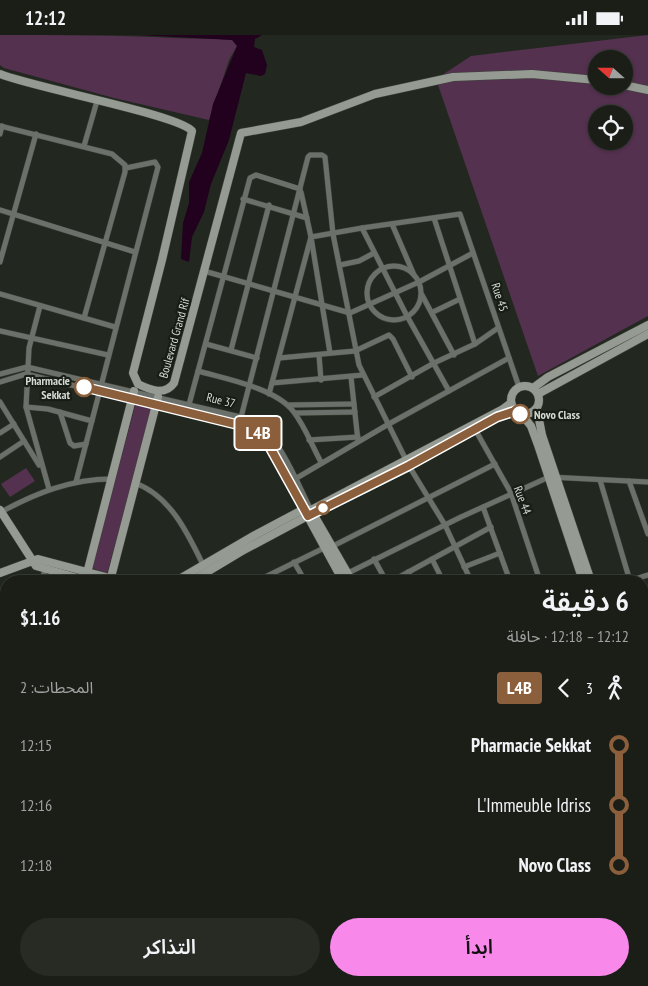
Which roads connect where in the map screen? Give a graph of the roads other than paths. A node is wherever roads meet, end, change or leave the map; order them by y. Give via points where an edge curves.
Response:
1 (0, 74) edge
2 (588, 79) edge
3 (633, 87) edge
4 (648, 90) edge
5 (97, 101) junction
6 (1, 126) edge
7 (0, 134) edge
8 (36, 134) junction
9 (84, 146) junction
10 (126, 168) junction
11 (300, 189) junction
12 (244, 199) junction
13 (269, 205) junction
14 (0, 210) edge
15 (13, 214) junction
16 (293, 215) junction
17 (434, 217) junction
18 (308, 218) junction
19 (392, 224) junction
20 (362, 227) junction
21 (333, 234) junction
22 (311, 237) junction
23 (105, 242) junction
24 (136, 251) junction
25 (374, 253) junction
26 (474, 253) junction
27 (0, 262) edge
28 (340, 265) junction
29 (449, 267) junction
30 (382, 269) junction
31 (204, 271) junction
32 (414, 276) junction
33 (223, 277) junction
34 (419, 282) junction
35 (248, 284) junction
36 (274, 292) junction
37 (0, 294) edge
38 (396, 294) junction
39 (422, 295) junction
40 (295, 298) junction
41 (460, 299) junction
42 (322, 305) junction
43 (368, 305) junction
44 (40, 306) junction
45 (432, 312) junction
46 (350, 313) junction
47 (407, 317) junction
48 (84, 318) junction
49 (648, 325) edge
50 (115, 327) junction
51 (498, 327) junction
52 (0, 331) edge
53 (648, 334) edge
54 (30, 338) junction
55 (206, 344) junction
56 (475, 344) junction
57 (230, 351) junction
58 (355, 351) junction
59 (330, 353) junction
60 (108, 355) junction
61 (319, 355) junction
62 (454, 355) junction
63 (256, 358) junction
64 (279, 358) junction
65 (509, 359) junction
66 (434, 363) junction
67 (27, 367) junction
68 (198, 371) junction
69 (0, 374) edge
70 (26, 374) junction
71 (363, 375) junction
72 (351, 377) junction
73 (412, 377) junction
74 (321, 379) junction
75 (0, 382) edge
76 (101, 383) junction
77 (272, 383) junction
78 (248, 385) junction
79 (519, 387) junction
80 (99, 391) junction
81 (449, 391) junction
82 (535, 391) junction
83 (268, 394) junction
84 (133, 395) junction
85 (374, 397) junction
86 (157, 401) junction
87 (190, 403) junction
88 (511, 403) junction
89 (354, 404) junction
90 (288, 405) junction
91 (1, 406) edge
92 (325, 406) junction
93 (26, 407) junction
94 (537, 409) junction
95 (60, 412) junction
96 (187, 412) junction
97 (355, 412) junction
98 (295, 413) junction
99 (325, 413) junction
100 (518, 413) junction
101 (241, 416) junction
102 (92, 421) junction
103 (14, 424) junction
104 (239, 425) junction
105 (387, 425) junction
106 (476, 431) junction
107 (0, 433) edge
108 (274, 438) junction
109 (358, 439) junction
110 (309, 440) junction
111 (24, 441) junction
112 (267, 442) junction
113 (86, 444) junction
114 (0, 457) edge
115 (321, 462) junction
116 (407, 463) junction
117 (495, 464) junction
118 (46, 475) junction
119 (552, 477) junction
120 (112, 479) junction
121 (295, 479) junction
122 (600, 480) junction
123 (629, 481) junction
124 (76, 482) junction
125 (648, 482) edge
126 (136, 483) junction
127 (49, 489) junction
128 (511, 493) junction
129 (428, 499) junction
130 (483, 507) junction
131 (0, 511) edge
132 (309, 512) junction
133 (444, 525) junction
134 (647, 526) edge
135 (491, 527) junction
136 (648, 534) edge
137 (333, 546) junction
138 (324, 547) junction
139 (455, 547) junction
140 (500, 553) junction
141 (374, 559) junction
142 (432, 559) junction
143 (31, 561) junction
144 (294, 562) junction
145 (464, 567) junction
146 (45, 569) junction
147 (205, 569) junction
148 (408, 572) junction
149 (0, 573) edge
150 (348, 573) joint
151 (44, 575) edge
152 (70, 575) edge
153 (77, 575) edge
154 (88, 575) edge
155 (111, 575) edge
156 (190, 575) edge
157 (198, 575) edge
158 (208, 575) edge
159 (269, 575) edge
160 (302, 575) edge
161 (340, 575) edge
162 (383, 575) edge
163 (403, 575) edge
164 (410, 575) edge
165 (440, 575) edge
166 (468, 575) edge
167 (507, 575) edge
168 (538, 575) edge
169 (581, 575) edge
170 (589, 575) edge
171 (628, 575) edge

1 - 5 street
2 - 31 street, Boulevard Grand Rif via 526,73 441,79 375,94 301,122 244,131 239,137
3 - 4 street
5 - 9 street
5 - 31 street, Boulevard Grand Rif via 187,126 192,134 134,368 133,377 138,384 161,391 174,383
6 - 7 street
6 - 8 street
8 - 9 street
8 - 15 street
9 - 10 street via 115,155
10 - 23 street
10 - 24 street via 149,161 157,165
11 - 12 street via 252,175
11 - 16 street
11 - 18 street
11 - 21 street via 308,156 324,156
12 - 13 street
12 - 33 street
13 - 16 street
13 - 35 street
14 - 15 street
15 - 23 street
15 - 27 street
16 - 18 street
16 - 36 street
17 - 19 street
17 - 26 street, Rue 45 via 460,214
17 - 29 street
18 - 22 street
19 - 20 street
19 - 32 street
20 - 21 street
20 - 25 street
21 - 22 street
21 - 28 street
22 - 40 street
22 - 42 street
23 - 24 street
23 - 48 street
24 - 50 street
25 - 28 street
25 - 30 street
26 - 29 street
26 - 51 street, Rue 45
28 - 46 street
29 - 34 street
29 - 41 street
30 - 32 street via 400,267
30 - 38 street
30 - 43 street via 374,273 368,283
31 - 33 street
32 - 34 street
33 - 35 street
33 - 55 street
34 - 38 street
34 - 39 street
35 - 36 street
35 - 57 street
36 - 40 street
36 - 63 street
37 - 44 street
38 - 43 street
38 - 47 street
39 - 45 street
39 - 47 street via 417,308
40 - 42 street
40 - 64 street
41 - 45 street
41 - 56 street
42 - 46 street
42 - 59 street
43 - 46 street
43 - 47 street via 385,319
44 - 48 street
44 - 54 street
45 - 62 street
46 - 58 street
47 - 66 street
48 - 50 street
49 - 82 street via 548,377
50 - 60 street
51 - 56 street
51 - 65 street, Rue 45
52 - 54 street
53 - 82 street
54 - 60 street
54 - 67 street
55 - 57 street
55 - 68 street
56 - 62 street
57 - 63 street
58 - 59 street
58 - 71 street
58 - 73 street via 390,335
59 - 61 street
60 - 76 street
61 - 64 street
61 - 74 street
62 - 66 street
63 - 78 street
64 - 77 street
65 - 79 street, Rue 45
65 - 81 street
66 - 73 street
66 - 81 street
67 - 69 street
67 - 70 street
67 - 76 street, Rue 37
68 - 78 street
68 - 87 street
70 - 75 street
70 - 80 street, Rue 37
70 - 93 street
71 - 72 street
71 - 85 street
72 - 74 street
72 - 89 street
73 - 85 street
74 - 77 street
76 - 80 street
76 - 84 street, Rue 37
77 - 83 street
78 - 83 street
78 - 101 street
79 - 82 street
79 - 88 street via 514,391
80 - 84 street, Rue 37
80 - 102 street
81 - 105 street
82 - 94 street via 540,399
83 - 90 street
84 - 86 street, Rue 37
84 - 120 street
85 - 105 street
86 - 87 street, Rue 37
86 - 96 street, Rue 37
86 - 126 street
87 - 96 street
87 - 101 street, Rue 37
88 - 100 street
88 - 116 street
89 - 92 street
89 - 97 street
90 - 92 street
90 - 98 street
91 - 103 street
92 - 99 street
93 - 95 street
93 - 118 street
94 - 100 street via 532,413
94 - 119 street
95 - 102 street
95 - 113 street via 70,443 74,446
96 - 104 street, Rue 37
97 - 99 street
97 - 109 street
98 - 99 street
98 - 110 street
100 - 106 street via 497,417
100 - 119 street via 531,426
101 - 104 street
101 - 108 street, Rue 37 via 259,424
102 - 113 street
103 - 107 street
103 - 111 street
104 - 112 street, Rue 37 via 256,431
105 - 109 street
105 - 116 street
106 - 116 street
106 - 117 street, Rue 44
108 - 112 street
108 - 121 street, Rue 37
109 - 110 street
109 - 115 street
110 - 115 street
111 - 114 street
111 - 118 street
112 - 132 street, Rue 37
113 - 124 street
115 - 121 street
116 - 129 street
116 - 132 street
117 - 128 street, Rue 44
117 - 129 street
118 - 127 street
119 - 122 street
119 - 128 street
119 - 169 street
119 - 170 street
120 - 124 street
120 - 154 street
121 - 132 street, Rue 37
122 - 123 street
122 - 171 street
123 - 125 street
123 - 134 street
124 - 127 street
126 - 147 street via 150,489 168,506 184,528
126 - 155 street
127 - 131 street
128 - 130 street
128 - 168 street, Rue 44
129 - 133 street
129 - 137 street
130 - 133 street
130 - 135 street
131 - 143 street
132 - 137 street, Rue 37
132 - 138 street, Rue 37
132 - 147 street
133 - 139 street
133 - 141 street
134 - 136 street
135 - 139 street
135 - 140 street
137 - 150 street, Rue 37
138 - 144 street
138 - 161 street, Rue 37
139 - 142 street
139 - 145 street
140 - 145 street
140 - 167 street
141 - 150 street
141 - 162 street
142 - 148 street
142 - 165 street
143 - 146 street
143 - 149 street
143 - 153 street via 38,559
144 - 159 street
144 - 160 street
145 - 166 street
146 - 151 street
146 - 152 street
147 - 156 street
147 - 157 street
147 - 158 street
148 - 163 street
148 - 164 street

